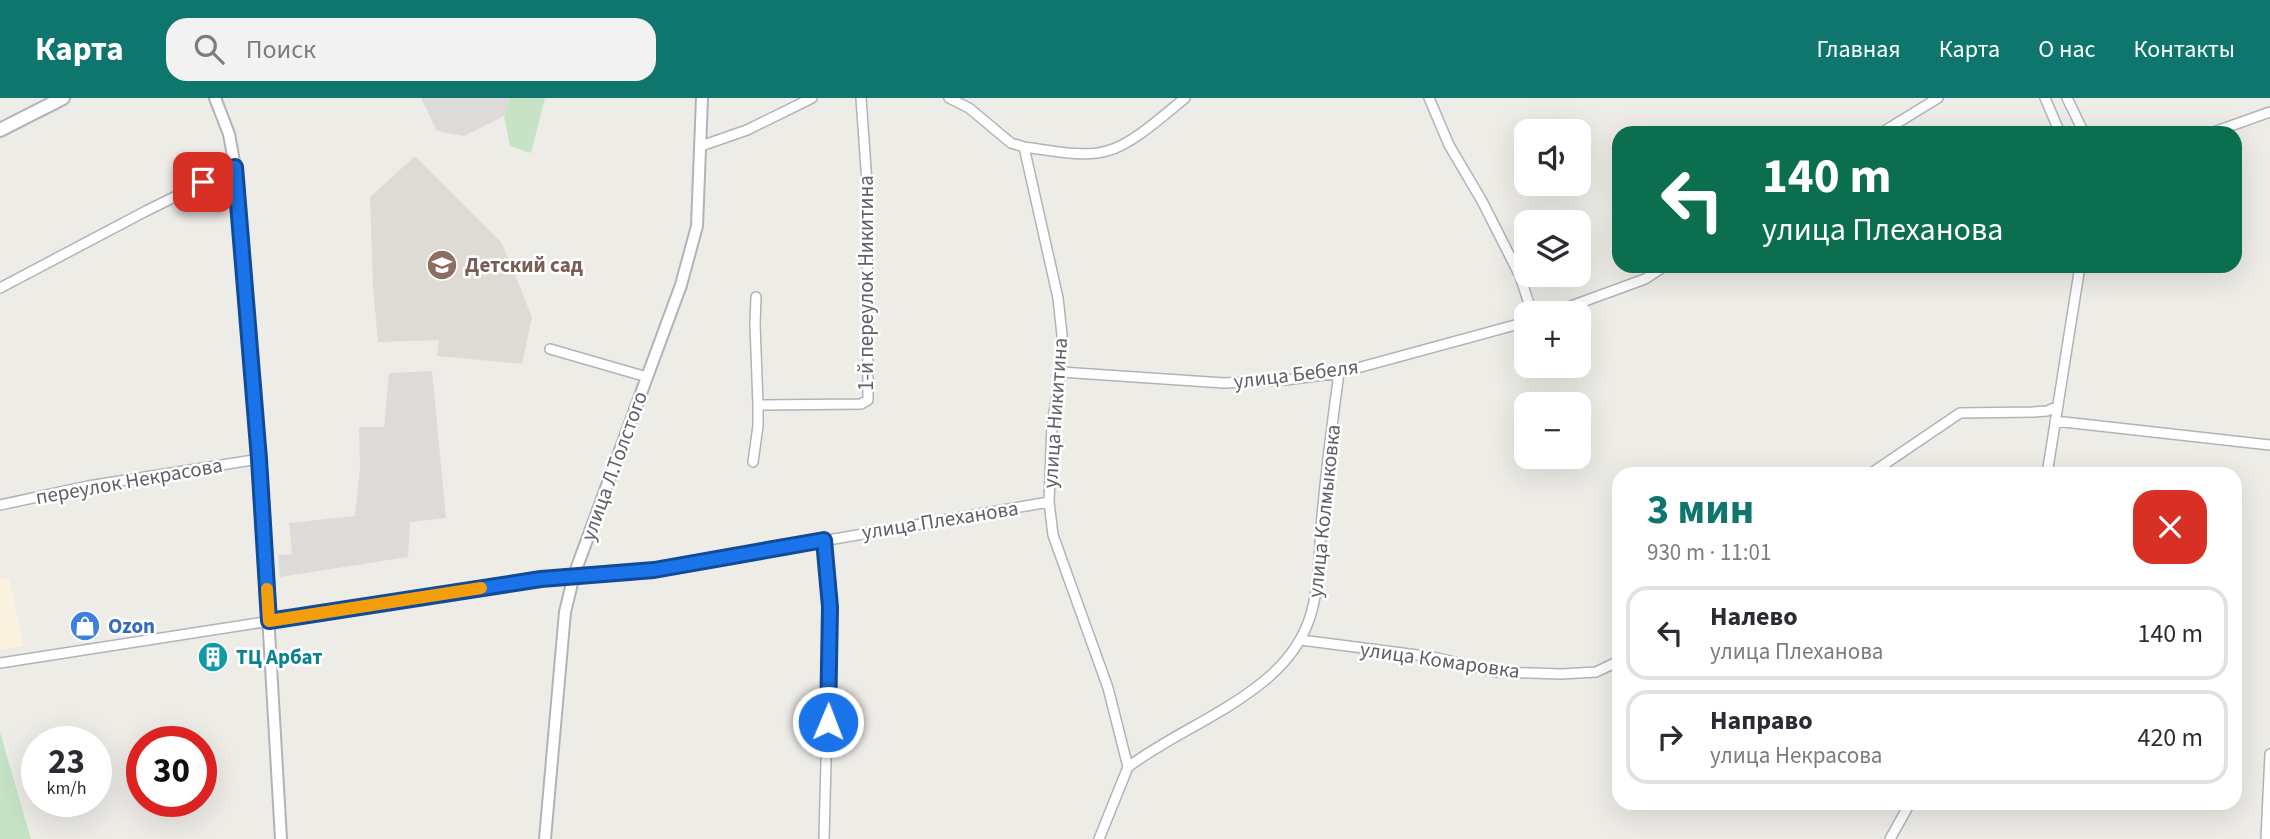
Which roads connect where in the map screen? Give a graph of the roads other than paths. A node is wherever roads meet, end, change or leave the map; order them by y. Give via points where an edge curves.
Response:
1 (62, 98) edge
2 (215, 98) edge
3 (702, 98) edge
4 (812, 98) edge
5 (862, 98) edge
6 (949, 98) edge
7 (1185, 98) edge
8 (1429, 98) edge
9 (1938, 98) edge
10 (2045, 98) edge
11 (2067, 98) edge
12 (2270, 112) edge
13 (1892, 126) edge
14 (2057, 126) edge
15 (2081, 126) edge
16 (2231, 126) edge
17 (0, 130) edge
18 (701, 146) junction
19 (1024, 147) junction
20 (235, 167) junction
21 (1654, 273) edge
22 (2079, 273) edge
23 (0, 288) edge
24 (756, 297) dead end
25 (1527, 301) edge
26 (1585, 301) edge
27 (1514, 325) edge
28 (550, 349) dead end
29 (1061, 372) junction
30 (1339, 373) junction
31 (647, 377) junction
32 (758, 405) junction
33 (2058, 406) junction
34 (2056, 421) junction
35 (2270, 445) edge
36 (259, 459) junction
37 (753, 462) dead end
38 (1880, 467) edge
39 (2048, 467) edge
40 (1049, 502) junction
41 (0, 505) edge
42 (824, 540) junction
43 (574, 575) junction
44 (269, 621) junction
45 (1301, 640) junction
46 (0, 663) edge
47 (1612, 665) edge
48 (2270, 754) edge
49 (1128, 767) junction
50 (1906, 810) edge
51 (281, 839) edge
52 (545, 839) edge
53 (824, 839) edge
54 (1099, 839) edge
55 (1890, 839) edge
56 (2266, 839) edge

1 - 17 main road
2 - 20 street
3 - 18 street, улица Л.Толстого
4 - 18 street via 747,130
5 - 32 street, 1-й переулок Никитина via 868,400 861,404
6 - 19 street via 969,108 1011,143
7 - 19 street via 1105,152
8 - 25 street via 1449,145 1520,276
9 - 13 street
10 - 14 street
11 - 15 street
12 - 16 street
18 - 31 street, улица Л.Толстого via 697,226
19 - 29 street, улица Никитина via 1058,298
20 - 23 street
20 - 36 street
21 - 26 street
22 - 33 street
24 - 32 street
27 - 30 street, улица Бебеля
28 - 31 street
29 - 30 street, улица Бебеля via 1224,383
29 - 40 street, улица Никитина via 1052,425
30 - 45 street, улица Колмыковка via 1322,508 1318,590
31 - 43 street, улица Л.Толстого
32 - 37 street
33 - 34 street
33 - 38 street via 2048,411 1960,413
34 - 35 street
34 - 39 street
36 - 41 street, переулок Некрасова
36 - 44 street
40 - 42 street, улица Плеханова
40 - 49 street, улица Никитина via 1053,535 1108,688
42 - 43 street, улица Плеханова via 654,570
42 - 53 street via 830,607
43 - 44 street, улица Плеханова
43 - 52 street, улица Л.Толстого via 563,635
44 - 46 street, улица Плеханова
44 - 51 street
45 - 47 street, улица Комаровка via 1433,657 1496,672 1596,672
45 - 49 street, улица Колмыковка via 1255,688
48 - 56 street
49 - 54 street
50 - 55 street

